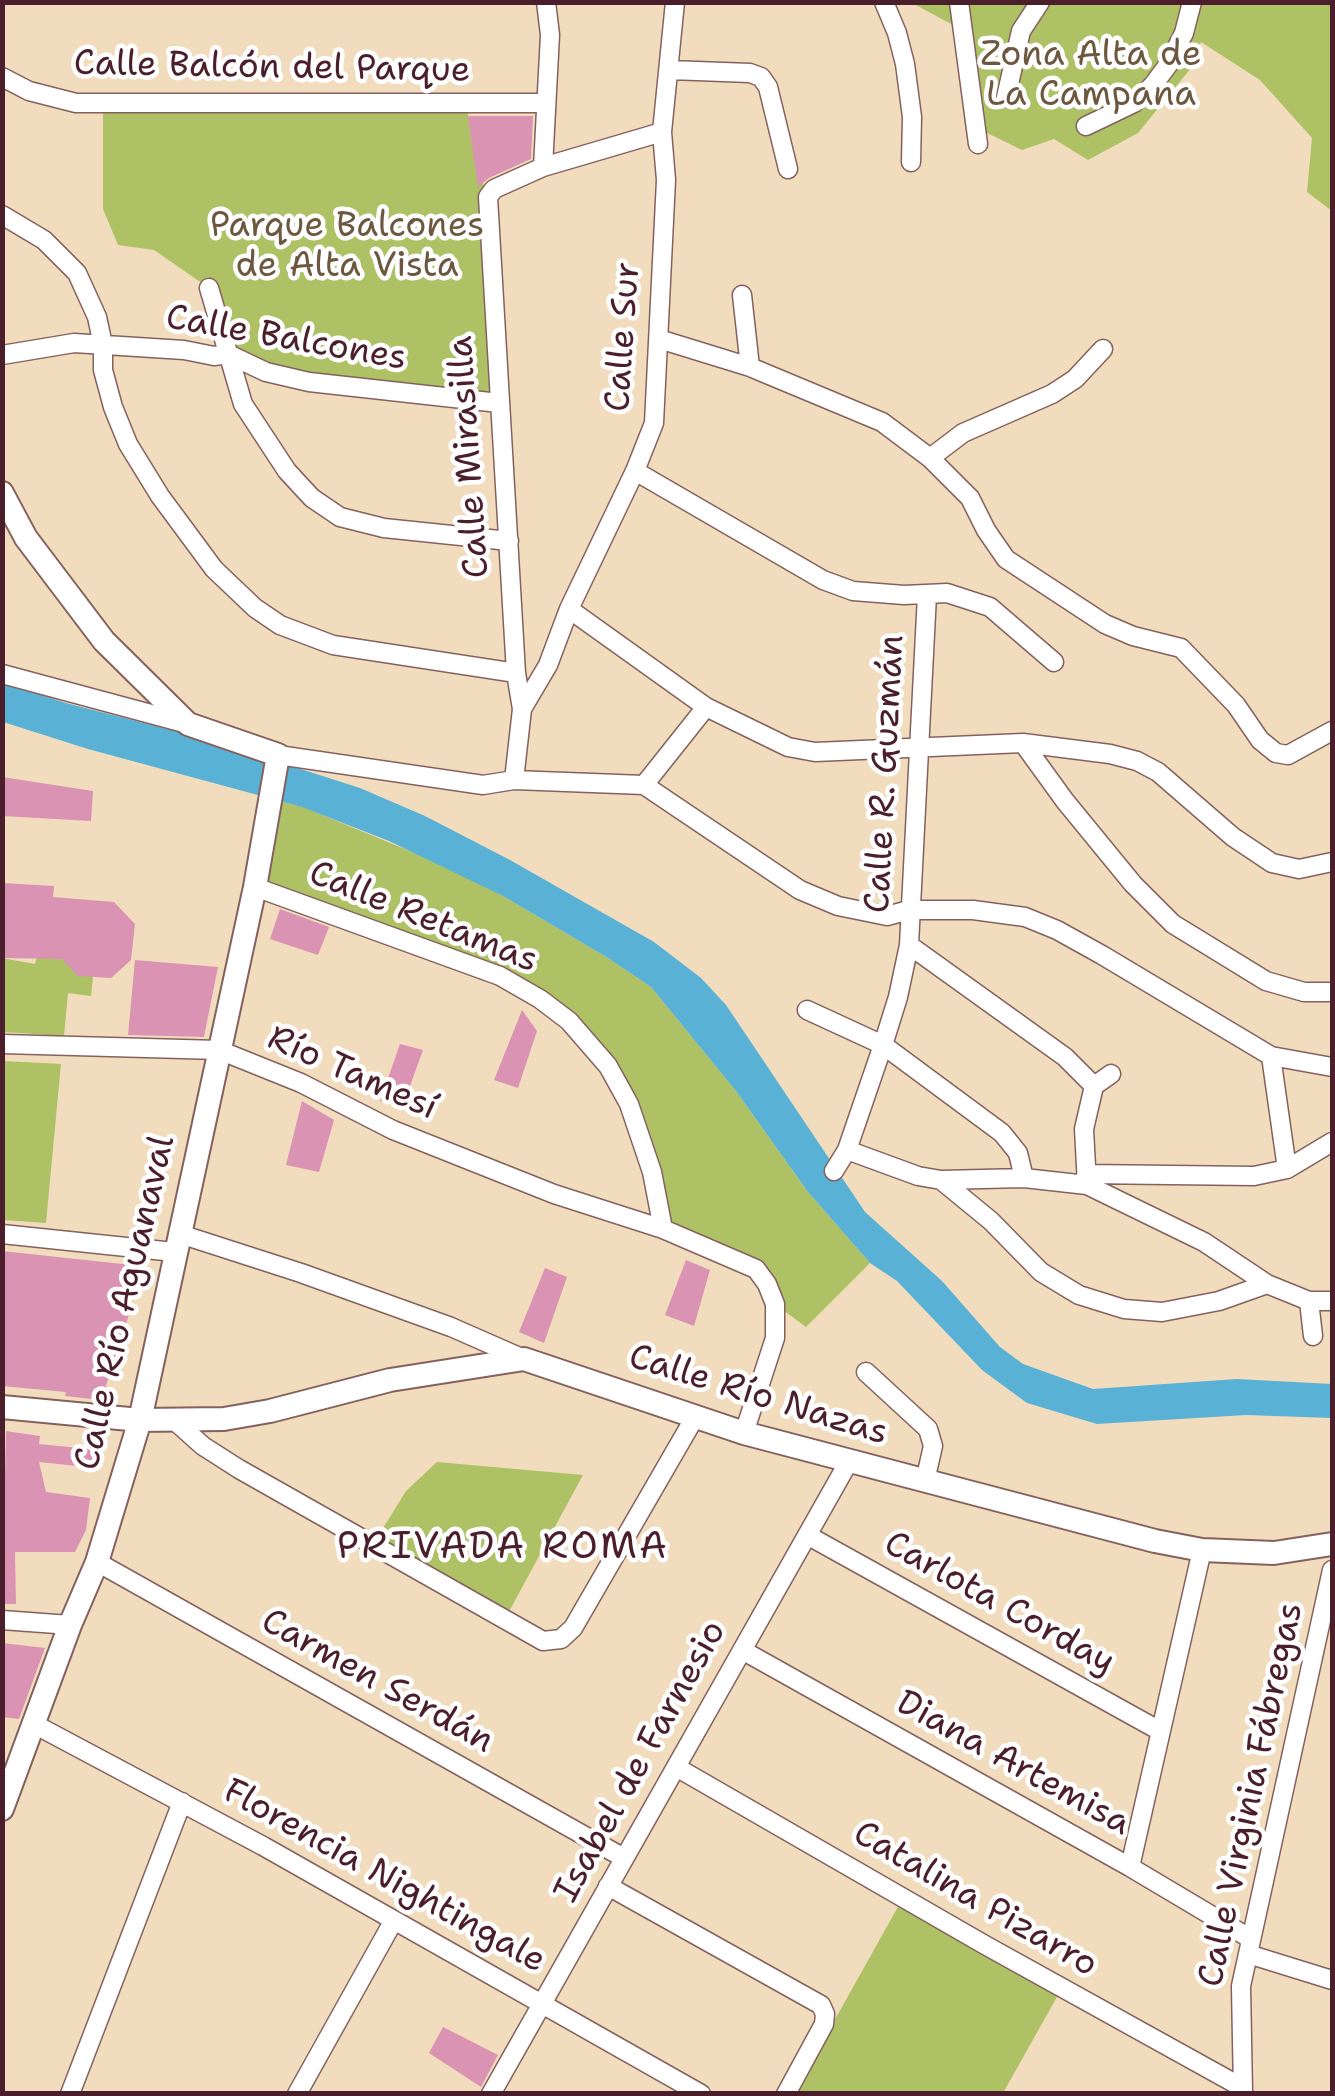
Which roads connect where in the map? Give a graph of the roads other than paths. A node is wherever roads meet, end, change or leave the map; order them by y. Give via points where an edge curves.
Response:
1 (546, 2) edge
2 (675, 2) edge
3 (884, 2) edge
4 (959, 2) edge
5 (1040, 2) edge
6 (1192, 2) edge
7 (670, 70) junction
8 (2, 77) edge
9 (1006, 97) dead end
10 (546, 103) junction
11 (1086, 126) dead end
12 (662, 132) junction
13 (978, 144) dead end
14 (911, 162) dead end
15 (543, 167) junction
16 (788, 168) dead end
17 (2, 216) edge
18 (210, 288) dead end
19 (742, 294) dead end
20 (659, 339) junction
21 (103, 345) junction
22 (1103, 348) dead end
23 (228, 354) junction
24 (2, 355) edge
25 (750, 367) junction
26 (499, 403) junction
27 (930, 458) junction
28 (635, 470) junction
29 (2, 493) edge
30 (509, 542) junction
31 (927, 595) junction
32 (569, 609) junction
33 (1054, 662) dead end
34 (516, 673) junction
35 (2, 674) edge
36 (706, 708) junction
37 (522, 709) junction
38 (188, 724) junction
39 (1332, 732) edge
40 (1023, 743) junction
41 (921, 748) junction
42 (277, 759) junction
43 (514, 780) junction
44 (644, 786) junction
45 (1332, 862) edge
46 (256, 887) junction
47 (909, 910) junction
48 (909, 946) junction
49 (1332, 992) edge
50 (807, 1010) dead end
51 (2, 1044) edge
52 (882, 1045) junction
53 (219, 1050) junction
54 (1271, 1056) junction
55 (1332, 1067) edge
56 (1111, 1074) dead end
57 (1094, 1086) junction
58 (1332, 1142) edge
59 (847, 1150) junction
60 (1288, 1168) junction
61 (834, 1171) dead end
62 (1024, 1178) junction
63 (941, 1180) junction
64 (1086, 1180) junction
65 (663, 1228) junction
66 (2, 1234) edge
67 (177, 1244) junction
68 (1267, 1284) junction
69 (1332, 1300) edge
70 (1309, 1301) junction
71 (1314, 1336) dead end
72 (524, 1358) junction
73 (866, 1372) dead end
74 (2, 1408) edge
75 (695, 1418) junction
76 (140, 1420) junction
77 (176, 1422) junction
78 (744, 1433) junction
79 (848, 1462) junction
80 (925, 1480) junction
81 (808, 1535) junction
82 (1332, 1544) edge
83 (1202, 1550) junction
84 (97, 1562) junction
85 (1332, 1570) edge
86 (2, 1620) edge
87 (70, 1625) junction
88 (742, 1650) junction
89 (32, 1723) junction
90 (1160, 1731) junction
91 (676, 1767) junction
92 (182, 1802) junction
93 (2, 1809) edge
94 (624, 1858) junction
95 (1130, 1867) junction
96 (608, 1886) junction
97 (394, 1920) junction
98 (1250, 1946) junction
99 (1332, 1980) edge
100 (544, 2003) junction
101 (1243, 2091) edge
102 (70, 2094) edge
103 (297, 2094) edge
104 (491, 2094) edge
105 (701, 2094) edge
106 (786, 2094) edge

1 - 10 street
2 - 7 street, Calle Sur
3 - 14 street via 906,64
4 - 13 street
5 - 9 street via 1021,31
6 - 11 street via 1184,33 1154,85 1134,103
7 - 12 street, Calle Sur
7 - 16 street via 761,77
8 - 10 street, Calle Balcón del Parque via 76,104
10 - 15 street
12 - 15 street, Calle Mirasilla
12 - 20 street, Calle Sur
15 - 26 street, Calle Mirasilla via 494,189 486,204
17 - 21 street via 44,240 77,272
18 - 23 street
19 - 25 street
20 - 25 street
20 - 28 street, Calle Sur via 654,423
21 - 23 street, Calle Balcones
21 - 24 street, Calle Balcones
21 - 34 street via 103,370 128,444 214,569 255,608 333,645
22 - 27 street via 1052,394 963,433
23 - 26 street, Calle Balcones via 309,382
23 - 30 street via 252,420 287,472 340,517
25 - 27 street via 882,422
26 - 30 street, Calle Mirasilla
27 - 39 street via 970,498 1006,558 1105,624 1181,648 1276,753 1288,755
28 - 31 street, Calle R. Guzmán via 823,580 853,592
28 - 32 street, Calle Sur
29 - 38 street via 83,615
30 - 34 street, Calle Mirasilla
31 - 33 street via 947,594 990,608
31 - 41 street, Calle R. Guzmán
32 - 36 street
32 - 37 street, Calle Sur
34 - 37 street, Calle Mirasilla
35 - 38 street
36 - 41 street via 788,747
36 - 44 street
37 - 43 street, Calle Mirasilla
38 - 42 street
40 - 41 street
40 - 45 street via 1137,761 1272,863 1299,869
40 - 49 street via 1133,884 1173,924 1266,981
41 - 47 street, Calle R. Guzmán
42 - 43 street via 483,785
42 - 46 street, Calle Río Aguanaval
43 - 44 street
44 - 47 street via 800,890 863,914
46 - 53 street, Calle Río Aguanaval
46 - 65 street, Calle Retamas via 500,976 570,1021 629,1104
47 - 48 street, Calle R. Guzmán
47 - 54 street via 1025,916
48 - 52 street, Calle R. Guzmán
48 - 57 street via 1065,1056
50 - 52 street
51 - 53 street, Río Tamesí
52 - 59 street, Calle R. Guzmán
52 - 62 street via 1002,1133 1018,1153
53 - 65 street, Río Tamesí via 393,1130 554,1194
53 - 67 street, Calle Río Aguanaval
54 - 55 street
54 - 60 street
56 - 57 street
57 - 64 street via 1084,1130
58 - 60 street
59 - 61 street, Calle R. Guzmán
59 - 63 street
60 - 64 street via 1254,1176
62 - 63 street
62 - 64 street
63 - 68 street via 1041,1272 1079,1295 1124,1310 1162,1312
64 - 68 street via 1204,1242
65 - 78 street, Río Tamesí via 756,1269 768,1284 775,1338
66 - 67 street, Calle Río Nazas
67 - 72 street, Calle Río Nazas via 301,1273
67 - 76 street, Calle Río Aguanaval
68 - 70 street
69 - 70 street
70 - 71 street
72 - 75 street, Calle Río Nazas
72 - 77 street via 390,1380 270,1411
73 - 80 street via 928,1429
74 - 76 street
75 - 77 street via 573,1628 561,1639 544,1641 239,1470
75 - 78 street, Calle Río Nazas
76 - 77 street
76 - 84 street, Calle Río Aguanaval
78 - 79 street, Calle Río Nazas
79 - 80 street, Calle Río Nazas
79 - 81 street, Isabel de Farnesio
80 - 83 street, Calle Río Nazas
81 - 88 street, Isabel de Farnesio
81 - 90 street, Carlota Corday
82 - 83 street, Calle Río Nazas via 1274,1553
83 - 90 street
84 - 87 street, Calle Río Aguanaval
84 - 94 street, Carmen Serdán
85 - 98 street, Calle Virginia Fábregas
86 - 87 street
87 - 89 street, Calle Río Aguanaval
88 - 91 street, Isabel de Farnesio
88 - 95 street, Diana Artemisa
89 - 92 street, Florencia Nightingale
89 - 93 street, Calle Río Aguanaval
90 - 95 street
91 - 94 street, Isabel de Farnesio
91 - 101 street, Catalina Pizarro
92 - 97 street, Florencia Nightingale
92 - 102 street
94 - 96 street, Isabel de Farnesio
95 - 98 street, Diana Artemisa
96 - 100 street, Isabel de Farnesio
96 - 106 street via 821,2005 820,2036
97 - 100 street, Florencia Nightingale
97 - 103 street
98 - 99 street, Diana Artemisa
98 - 101 street, Calle Virginia Fábregas via 1242,1986
100 - 104 street, Isabel de Farnesio
100 - 105 street, Florencia Nightingale

